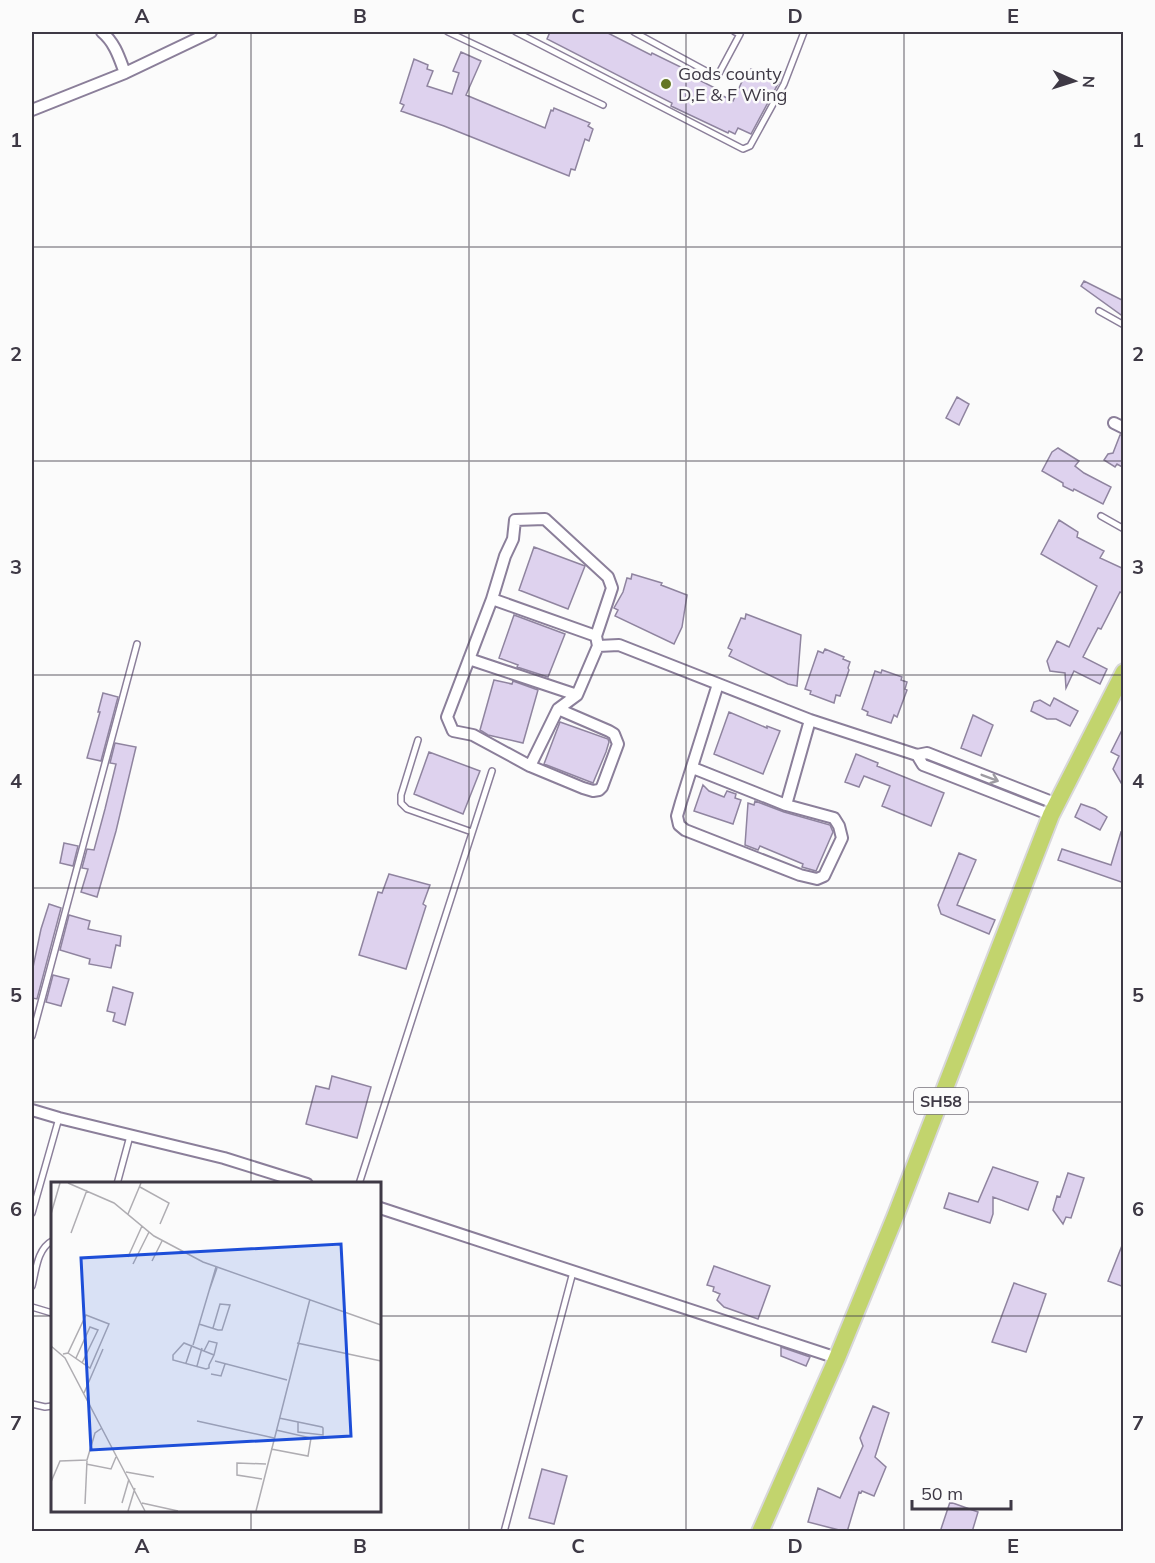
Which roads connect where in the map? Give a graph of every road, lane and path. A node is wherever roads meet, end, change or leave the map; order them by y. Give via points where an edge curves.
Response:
1 (102, 32) edge
2 (211, 32) edge
3 (448, 32) edge
4 (516, 32) edge
5 (634, 32) edge
6 (735, 32) edge
7 (804, 32) edge
8 (125, 73) junction
9 (603, 105) dead end
10 (32, 110) edge
11 (1099, 311) dead end
12 (1124, 325) edge
13 (1101, 516) dead end
14 (1124, 529) edge
15 (492, 599) junction
16 (597, 641) junction
17 (137, 644) dead end
18 (469, 659) junction
19 (1124, 672) edge
20 (718, 684) junction
21 (577, 695) junction
22 (558, 709) junction
23 (810, 720) junction
24 (418, 740) dead end
25 (530, 766) junction
26 (693, 768) junction
27 (492, 771) dead end
28 (786, 805) junction
29 (1054, 809) junction
30 (472, 832) junction
31 (32, 1036) edge
32 (32, 1110) edge
33 (59, 1118) junction
34 (130, 1136) junction
35 (118, 1182) edge
36 (301, 1182) edge
37 (360, 1182) edge
38 (381, 1208) edge
39 (32, 1213) edge
40 (51, 1242) edge
41 (573, 1270) junction
42 (32, 1286) edge
43 (32, 1308) edge
44 (51, 1313) edge
45 (837, 1358) junction
46 (32, 1404) edge
47 (51, 1406) edge
48 (504, 1532) edge
49 (760, 1532) edge

1 - 8 street via 116,48
2 - 8 street
3 - 9 lane
4 - 7 lane via 743,149 750,146 784,84
5 - 6 lane via 717,77 740,34
8 - 10 street
11 - 12 lane
13 - 14 lane
15 - 16 street
15 - 16 street via 513,539 515,520 545,519 610,582 612,588
15 - 18 street
16 - 20 street via 619,645
16 - 21 street
17 - 31 lane
18 - 21 street
18 - 25 street via 447,717 453,731 473,735
19 - 29 main road, SH58
20 - 23 street
20 - 26 street
21 - 22 street
22 - 25 street
22 - 25 street via 617,738 602,786 593,791
23 - 28 street
23 - 29 street via 917,755 927,753
24 - 30 lane via 401,803
26 - 28 street
26 - 28 street via 679,809 679,825 685,830 800,875 817,879 824,876 842,838 839,826 834,818
27 - 30 lane
29 - 45 main road, SH58
30 - 37 lane
32 - 33 street
33 - 34 street
33 - 39 lane
34 - 35 lane
34 - 36 street via 224,1158
38 - 41 street
40 - 42 lane via 40,1254
41 - 45 street
41 - 48 lane
43 - 44 lane
45 - 49 main road, SH58
46 - 47 lane

